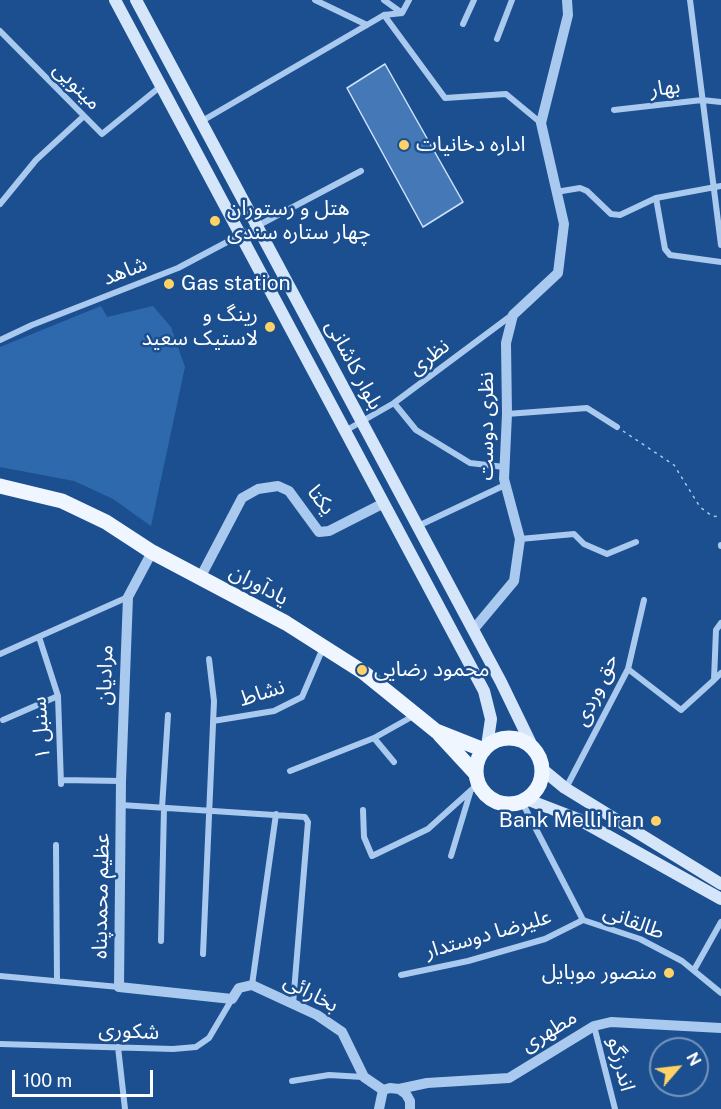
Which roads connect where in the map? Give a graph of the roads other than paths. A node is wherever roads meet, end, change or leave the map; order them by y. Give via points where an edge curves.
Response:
1 (115, 0) edge
2 (136, 0) edge
3 (315, 0) edge
4 (384, 0) edge
5 (409, 0) edge
6 (474, 0) edge
7 (512, 0) edge
8 (567, 0) edge
9 (690, 0) edge
10 (402, 13) junction
11 (384, 15) junction
12 (463, 24) dead end
13 (368, 25) junction
14 (0, 31) edge
15 (497, 39) dead end
16 (162, 86) junction
17 (185, 89) junction
18 (168, 98) junction
19 (702, 100) junction
20 (721, 102) edge
21 (614, 110) dead end
22 (84, 116) junction
23 (202, 121) junction
24 (541, 123) junction
25 (360, 171) dead end
26 (718, 186) edge
27 (556, 192) junction
28 (656, 198) junction
29 (0, 204) edge
30 (258, 227) junction
31 (242, 236) junction
32 (721, 245) edge
33 (721, 262) edge
34 (513, 315) junction
35 (0, 340) edge
36 (394, 403) junction
37 (507, 414) junction
38 (362, 422) junction
39 (617, 427) road end
40 (345, 431) junction
41 (504, 467) junction
42 (505, 485) junction
43 (0, 486) edge
44 (384, 503) junction
45 (418, 526) junction
46 (520, 539) junction
47 (636, 542) dead end
48 (152, 552) junction
49 (200, 578) junction
50 (128, 597) junction
51 (644, 600) dead end
52 (721, 623) edge
53 (473, 630) junction
54 (39, 637) junction
55 (324, 648) junction
56 (0, 654) edge
57 (209, 659) dead end
58 (628, 669) junction
59 (721, 673) edge
60 (714, 680) junction
61 (58, 696) junction
62 (415, 714) junction
63 (168, 715) dead end
64 (3, 720) dead end
65 (213, 721) junction
66 (436, 731) junction
67 (374, 738) junction
68 (485, 748) junction
69 (534, 750) junction
70 (394, 762) dead end
71 (542, 769) junction
72 (290, 771) dead end
73 (121, 781) junction
74 (475, 783) junction
75 (565, 788) junction
76 (524, 801) junction
77 (121, 805) junction
78 (163, 808) junction
79 (209, 810) junction
80 (363, 810) dead end
81 (276, 814) junction
82 (56, 846) dead end
83 (451, 856) dead end
84 (721, 884) edge
85 (721, 899) edge
86 (583, 920) junction
87 (721, 922) edge
88 (161, 941) dead end
89 (203, 954) dead end
90 (694, 970) junction
91 (401, 975) dead end
92 (0, 976) edge
93 (57, 981) junction
94 (252, 985) junction
95 (119, 987) junction
96 (721, 993) edge
97 (232, 999) junction
98 (293, 1004) junction
99 (594, 1026) junction
100 (721, 1028) edge
101 (0, 1044) edge
102 (118, 1047) junction
103 (364, 1077) junction
104 (292, 1081) dead end
105 (399, 1089) junction
106 (383, 1090) junction
107 (125, 1109) edge
108 (379, 1109) edge
109 (410, 1109) edge
110 (615, 1109) edge

1 - 16 main road, بلوار کاشانی
2 - 17 main road, بلوار کاشانی
3 - 13 street
4 - 10 street
5 - 10 street
6 - 12 street
7 - 15 street
8 - 24 street via 568,15
9 - 19 street
10 - 11 street
11 - 13 street
11 - 24 street via 445,98 506,94
13 - 23 street
14 - 22 street, مینویی
16 - 18 main road, بلوار کاشانی
16 - 22 street, مینویی via 102,134
17 - 18 main road
17 - 23 main road, بلوار کاشانی
18 - 31 main road, بلوار کاشانی
19 - 20 street, بهار
19 - 21 street, بهار
19 - 26 street
22 - 29 street via 36,160
23 - 30 main road, بلوار کاشانی
24 - 27 street
25 - 30 street, شاهد
26 - 28 street
26 - 32 street
27 - 28 street via 580,188 610,214 620,215
27 - 34 street via 564,224 558,273
28 - 33 street via 665,249 670,255
30 - 31 street, شاهد
30 - 38 main road, بلوار کاشانی
31 - 35 street, شاهد via 178,268
31 - 40 main road, بلوار کاشانی
34 - 36 street, نظری
34 - 37 street, نظری دوست via 506,343
36 - 38 street, نظری
36 - 41 street via 416,430 470,463
37 - 39 street via 587,408
37 - 41 street, نظری دوست
38 - 40 street, نظری
38 - 45 main road, بلوار کاشانی
40 - 44 main road, بلوار کاشانی
41 - 42 street, نظری دوست
42 - 45 street
42 - 46 street, نظری دوست
43 - 48 main road, یادآوران via 62,501 106,522
44 - 49 street, یکتا via 329,531 319,532 290,491 278,486 258,489 243,498
44 - 68 main road, بلوار کاشانی via 484,691 491,719
45 - 53 main road, بلوار کاشانی
46 - 47 street via 574,534 584,544 607,554
46 - 53 street, نظری دوست via 514,581
48 - 49 main road, یادآوران
48 - 50 street, مرادیان
49 - 55 main road, یادآوران via 286,623
50 - 54 street
50 - 73 street, مرادیان
51 - 58 street, حق وردی
52 - 60 street via 716,630
53 - 69 main road, بلوار کاشانی
54 - 56 street
54 - 61 street, سنبل ۱
55 - 62 main road, یادآوران via 363,672
55 - 65 street, نشاط via 302,697 274,711
57 - 65 street
58 - 60 street via 681,710
58 - 75 street, حق وردی
59 - 60 street
61 - 64 street
61 - 73 street, سنبل ۱ via 61,782
62 - 66 main road, یادآوران
62 - 67 street
63 - 78 street
65 - 79 street
66 - 68 main road, یادآوران
66 - 74 main road
67 - 70 street
67 - 72 street
68 - 69 main road via 496,741 516,739
68 - 74 main road via 477,764
69 - 71 main road
71 - 75 main road
71 - 76 main road via 537,789
73 - 77 street, مرادیان
74 - 76 main road via 502,804
74 - 80 street via 428,830 372,856 364,837
74 - 83 street
75 - 84 main road
76 - 85 main road via 578,819
76 - 86 street, طالقانی
77 - 78 street
77 - 95 street, عظیم محمدپناه
78 - 79 street
78 - 88 street
79 - 81 street
79 - 89 street
81 - 94 street
81 - 98 street via 297,814 308,822
82 - 93 street
86 - 90 street, طالقانی via 640,939
86 - 91 street, علیرضا دوستدار via 545,939
87 - 90 street
90 - 96 street, طالقانی
92 - 93 street
93 - 95 street
94 - 97 street, بخارائی via 239,988
94 - 98 street, بخارائی
95 - 97 street
97 - 102 street, شکوری via 209,1038 196,1047
98 - 103 street, بخارائی via 342,1032
99 - 100 street, مطهری via 611,1022
99 - 105 street, مطهری via 509,1078 427,1083
99 - 110 street, اندرزگو
101 - 102 street, شکوری
102 - 107 street
103 - 104 street via 329,1075
103 - 106 street, بخارائی
105 - 106 street, مطهری
105 - 109 street via 410,1101
106 - 108 street

